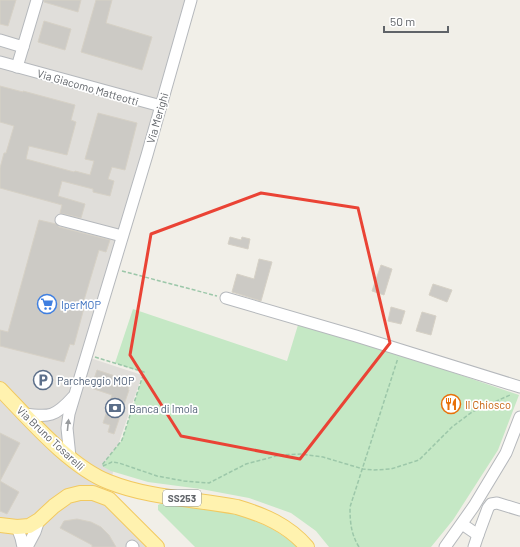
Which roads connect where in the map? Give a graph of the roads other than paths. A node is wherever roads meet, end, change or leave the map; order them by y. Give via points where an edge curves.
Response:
1 (37, 0) edge
2 (191, 0) edge
3 (0, 40) edge
4 (23, 47) junction
5 (0, 62) edge
6 (17, 66) junction
7 (161, 106) junction
8 (61, 220) dead end
9 (122, 236) junction
10 (226, 298) road end
11 (0, 389) edge
12 (517, 390) edge
13 (75, 395) junction
14 (24, 414) junction
15 (520, 417) edge
16 (70, 457) junction
17 (520, 510) edge
18 (39, 520) junction
19 (462, 524) junction
20 (0, 525) edge
21 (17, 527) junction
22 (478, 535) junction
23 (23, 547) edge
24 (27, 547) edge
25 (157, 547) edge
26 (307, 547) edge
27 (445, 547) edge
28 (474, 547) edge

1 - 4 street
2 - 7 street, Via Merighi
3 - 4 street
4 - 6 street
5 - 6 street, Via Giacomo Matteotti
6 - 7 street, Via Giacomo Matteotti
7 - 9 street, Via Merighi
8 - 9 street
9 - 13 street, Via Merighi
10 - 12 street via 400,350
11 - 14 main road, Via Bruno Tosarelli / SS253
13 - 14 street via 55,414
16 -> 13 street, Via Merighi via 66,428
14 - 16 main road, Via Bruno Tosarelli / SS253
15 - 19 street via 506,453
16 - 26 main road, Via Bruno Tosarelli / SS253 via 98,477 125,488 238,507 263,515 282,525
17 - 22 street via 497,503 491,504
18 - 21 main road via 29,526
18 - 24 street
18 - 25 main road via 61,500 80,492 93,493 109,499
19 - 22 street
19 - 27 street
20 - 21 main road
21 - 23 street
22 - 28 street

